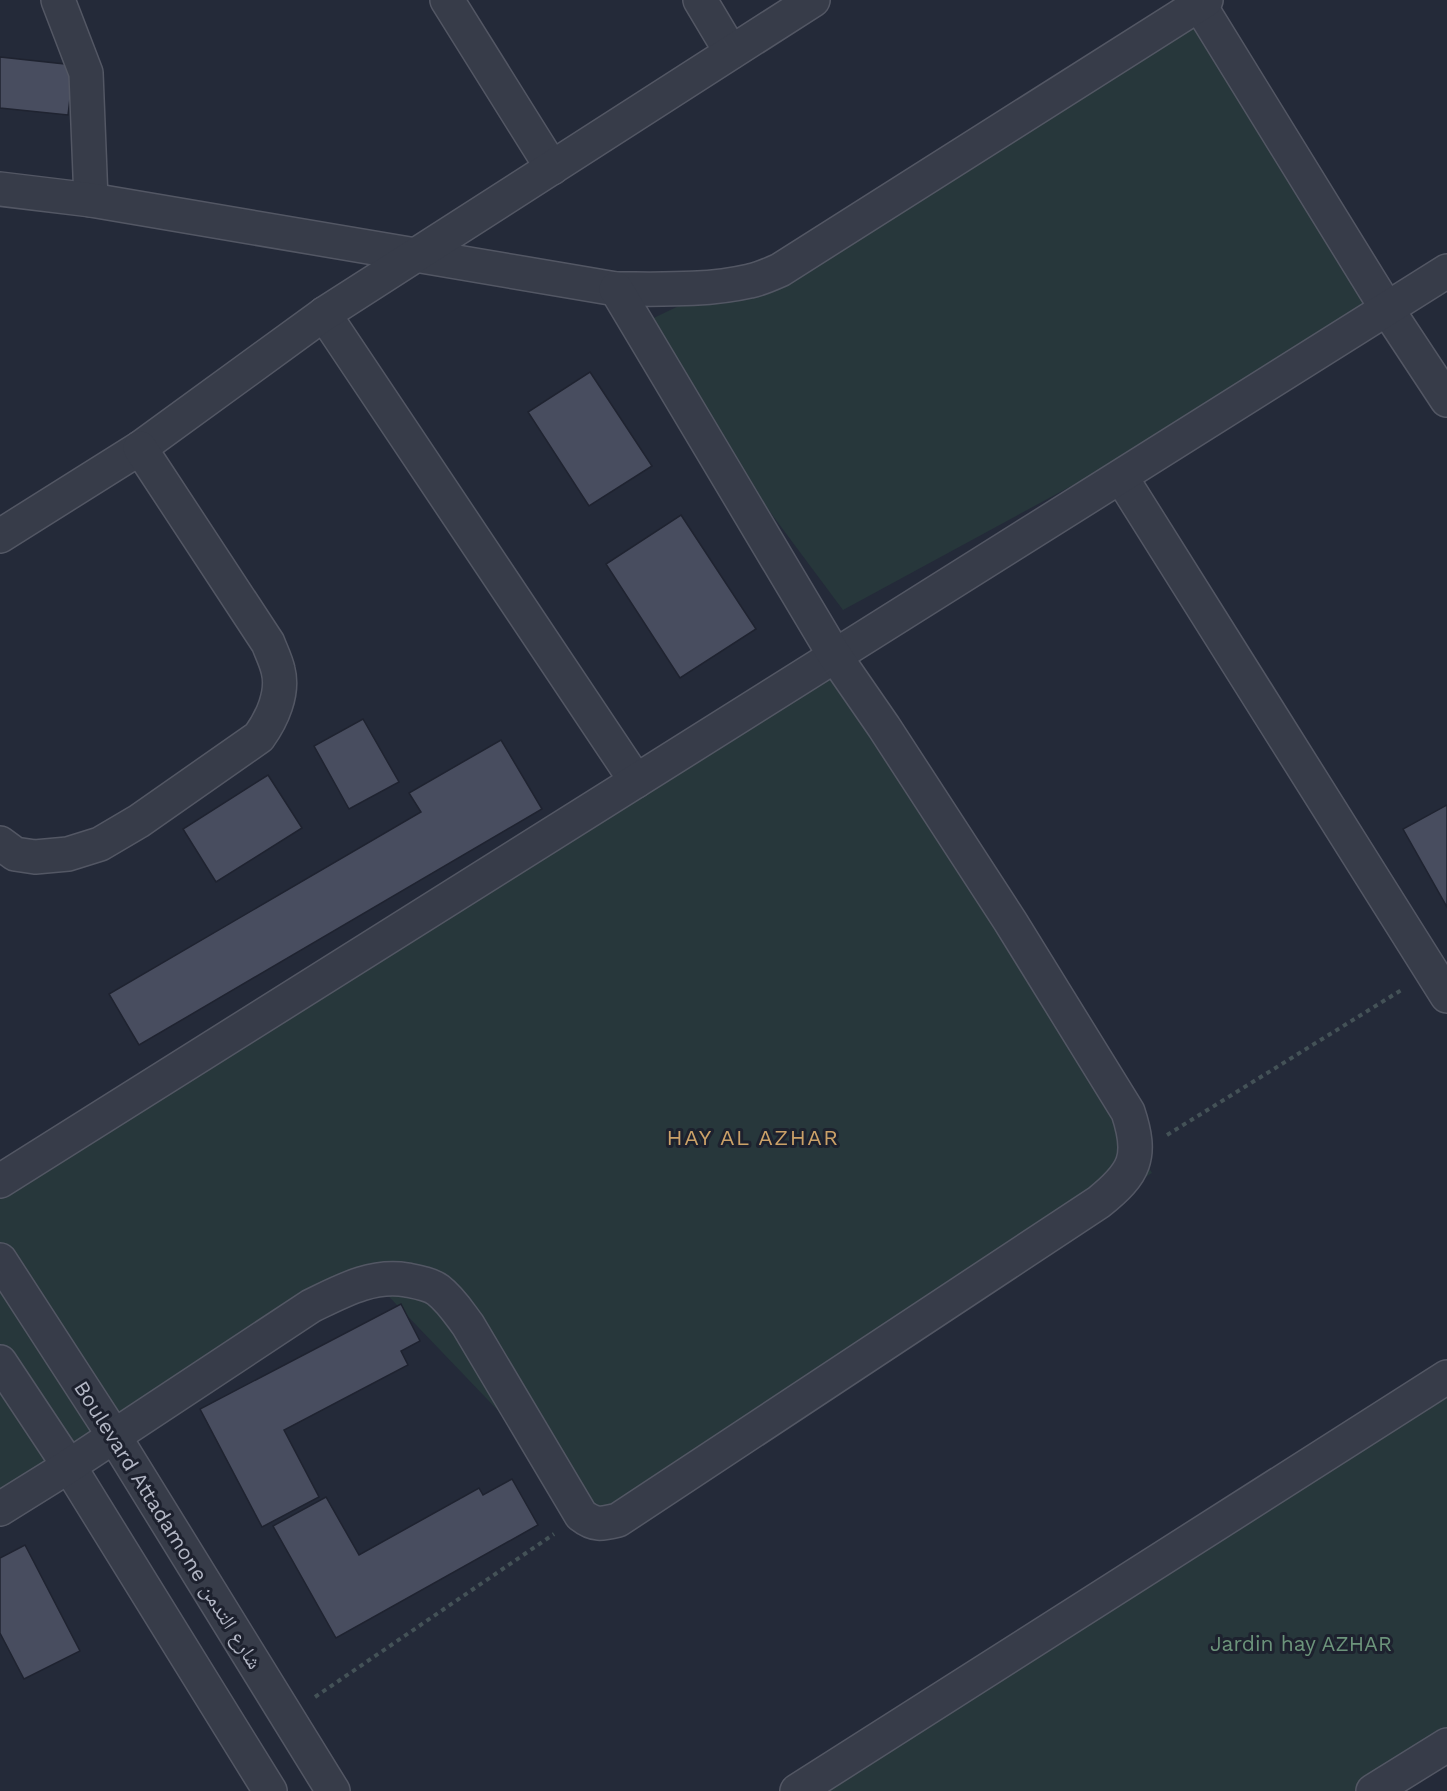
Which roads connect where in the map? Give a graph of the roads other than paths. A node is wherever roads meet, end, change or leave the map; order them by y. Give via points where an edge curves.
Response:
1 (58, 0) edge
2 (447, 0) edge
3 (700, 0) edge
4 (813, 0) edge
5 (1203, 2) edge
6 (731, 52) junction
7 (552, 168) junction
8 (1, 190) edge
9 (91, 200) junction
10 (416, 255) junction
11 (1447, 271) edge
12 (616, 289) junction
13 (1388, 309) junction
14 (324, 314) junction
15 (1447, 400) edge
16 (140, 448) junction
17 (1120, 477) junction
18 (0, 536) edge
19 (835, 656) junction
20 (636, 781) junction
21 (0, 843) edge
22 (1439, 983) edge
23 (0, 1181) edge
24 (0, 1260) edge
25 (0, 1362) edge
26 (1447, 1377) edge
27 (114, 1436) junction
28 (69, 1466) junction
29 (0, 1509) edge
30 (1447, 1745) edge
31 (270, 1791) edge
32 (333, 1791) edge
33 (797, 1791) edge
34 (1373, 1791) edge

1 - 9 street via 86,73
2 - 7 street
3 - 6 street
4 - 6 street
5 - 12 street via 780,270 724,286
5 - 13 street
6 - 7 street
7 - 10 street
8 - 9 street
9 - 10 street
10 - 12 street
10 - 14 street
11 - 13 street
12 - 19 street
13 - 15 street
13 - 17 street
14 - 16 street
14 - 20 street
16 - 18 street
16 - 21 street via 267,643 278,671 276,705 259,737 140,821 100,844 68,854 35,857 15,854
17 - 19 street
17 - 22 street
19 - 20 street
19 - 27 street via 1010,921 1128,1112 1136,1155 1124,1180 1099,1202 618,1520 591,1522 581,1515 452,1303 436,1289 395,1278 350,1287 311,1306
20 - 23 street
24 - 27 street, Boulevard Attadamone شارع التدمن
25 - 28 street
26 - 33 street
27 - 28 street
27 - 32 street, Boulevard Attadamone شارع التدمن
28 - 29 street
28 - 31 street
30 - 34 street

